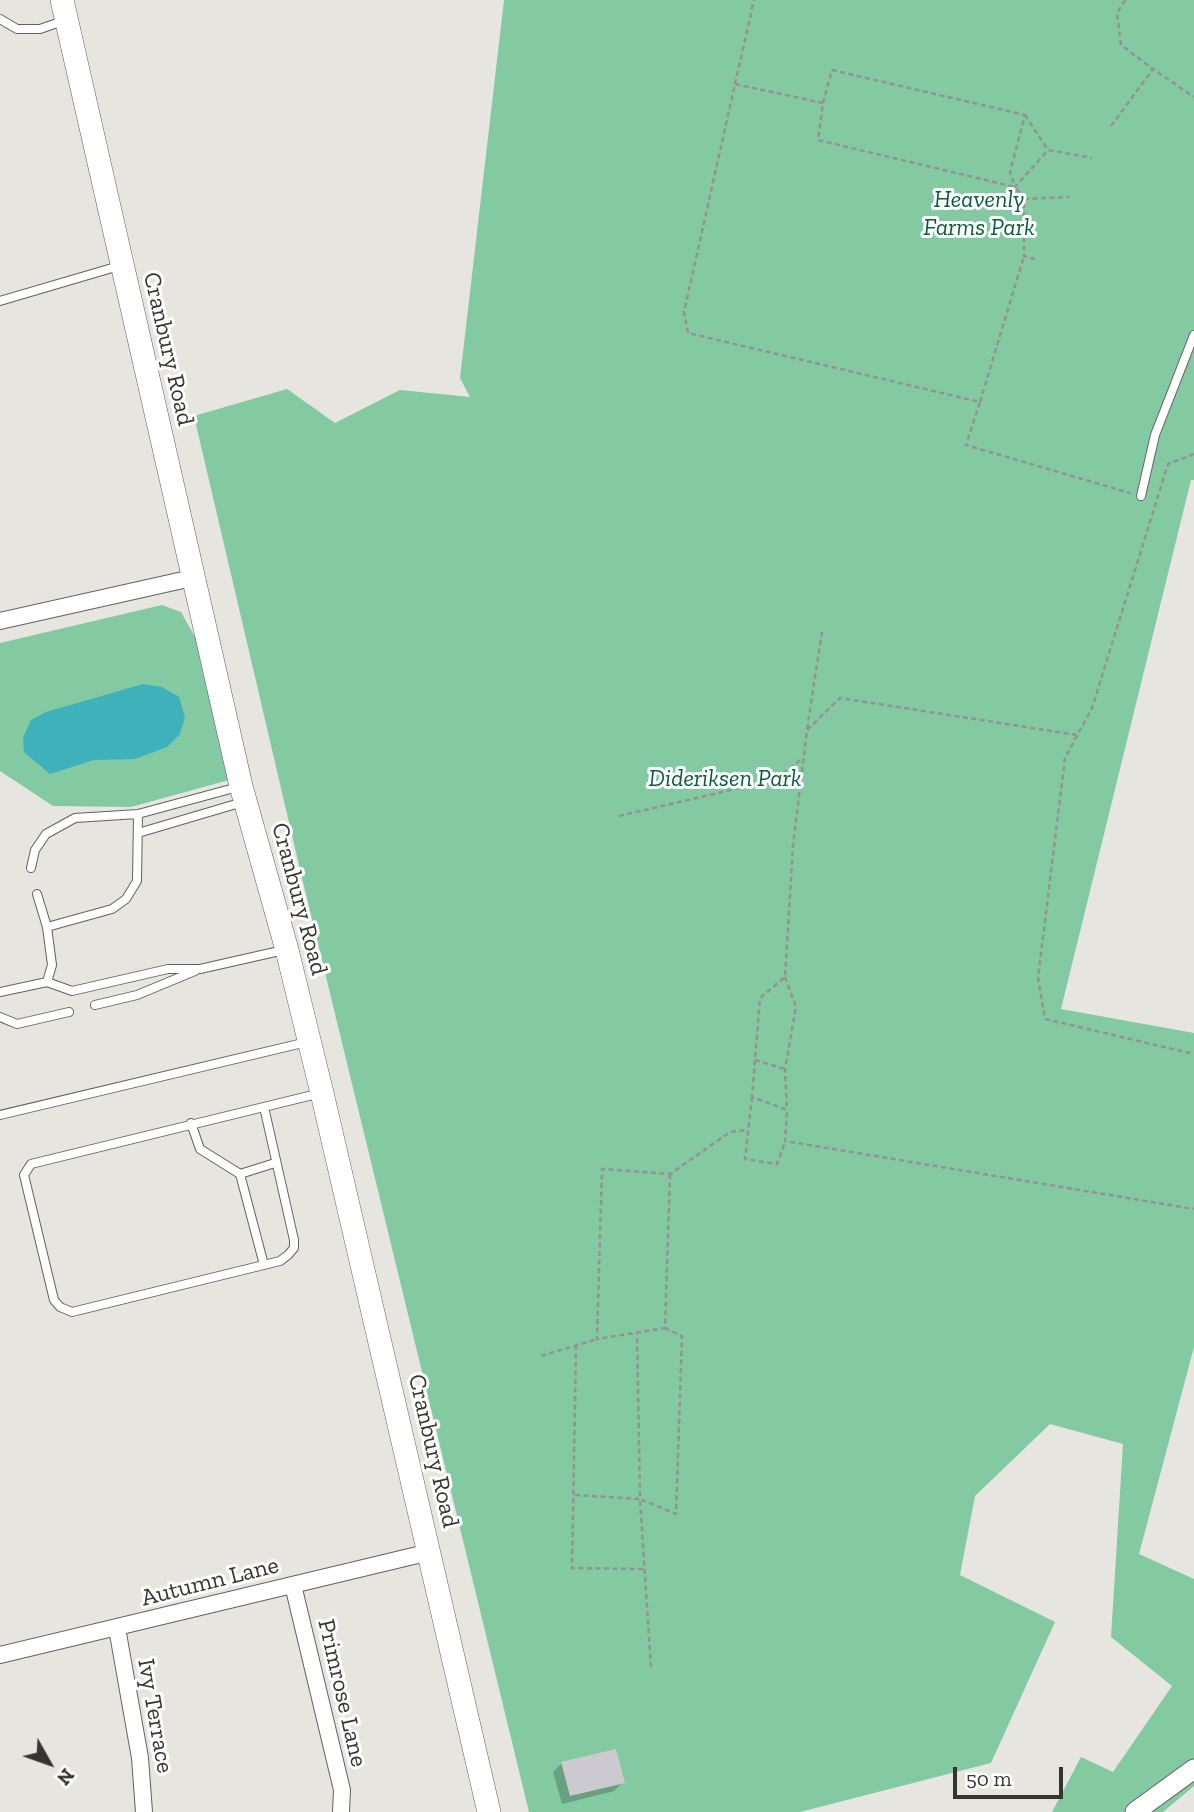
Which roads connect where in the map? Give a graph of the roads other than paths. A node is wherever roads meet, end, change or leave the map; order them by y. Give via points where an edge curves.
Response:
1 (64, 10) edge
2 (0, 19) edge
3 (122, 265) junction
4 (0, 301) edge
5 (1194, 335) edge
6 (1141, 496) road end
7 (192, 578) junction
8 (0, 621) edge
9 (242, 794) junction
10 (138, 814) junction
11 (138, 833) junction
12 (31, 868) dead end
13 (37, 894) dead end
14 (47, 927) junction
15 (287, 950) junction
16 (200, 969) junction
17 (47, 982) junction
18 (0, 992) edge
19 (95, 1005) dead end
20 (69, 1012) dead end
21 (0, 1017) edge
22 (310, 1042) junction
23 (323, 1093) junction
24 (264, 1107) junction
25 (0, 1115) edge
26 (191, 1123) junction
27 (275, 1163) junction
28 (240, 1174) junction
29 (264, 1265) junction
30 (430, 1552) junction
31 (293, 1585) junction
32 (117, 1628) junction
33 (0, 1655) edge
34 (1194, 1769) edge
35 (144, 1812) edge
36 (341, 1812) edge
37 (489, 1812) edge
38 (1135, 1812) edge

1 - 2 lane via 40,29 17,29
1 - 3 main road, Cranbury Road
3 - 4 lane
3 - 7 main road, Cranbury Road
5 - 6 lane via 1155,435
7 - 8 street
7 - 9 main road, Cranbury Road
9 - 10 lane
9 - 11 lane
9 - 15 main road, Cranbury Road
10 - 11 lane
10 - 12 lane via 75,818 59,824 35,850
11 - 14 lane via 137,881 127,899 112,909
13 - 14 lane
14 - 17 lane via 52,965
15 - 16 lane
15 - 22 main road, Cranbury Road
16 - 17 lane via 168,969 72,991
16 - 19 lane via 137,995
17 - 18 lane
20 - 21 lane via 17,1024
22 - 23 main road, Cranbury Road
22 - 25 lane
23 - 24 lane
23 - 30 main road, Cranbury Road
24 - 26 lane
24 - 27 lane
26 - 28 lane via 200,1149
26 - 29 lane via 38,1160 26,1169 54,1300 72,1312
27 - 28 lane
27 - 29 lane via 294,1248 280,1261
28 - 29 lane
30 - 31 street, Autumn Lane
30 - 37 main road, Cranbury Road
31 - 32 street, Autumn Lane
31 - 36 street, Primrose Lane via 342,1790
32 - 33 street, Autumn Lane
32 - 35 street, Ivy Terrace via 140,1758
34 - 38 street

